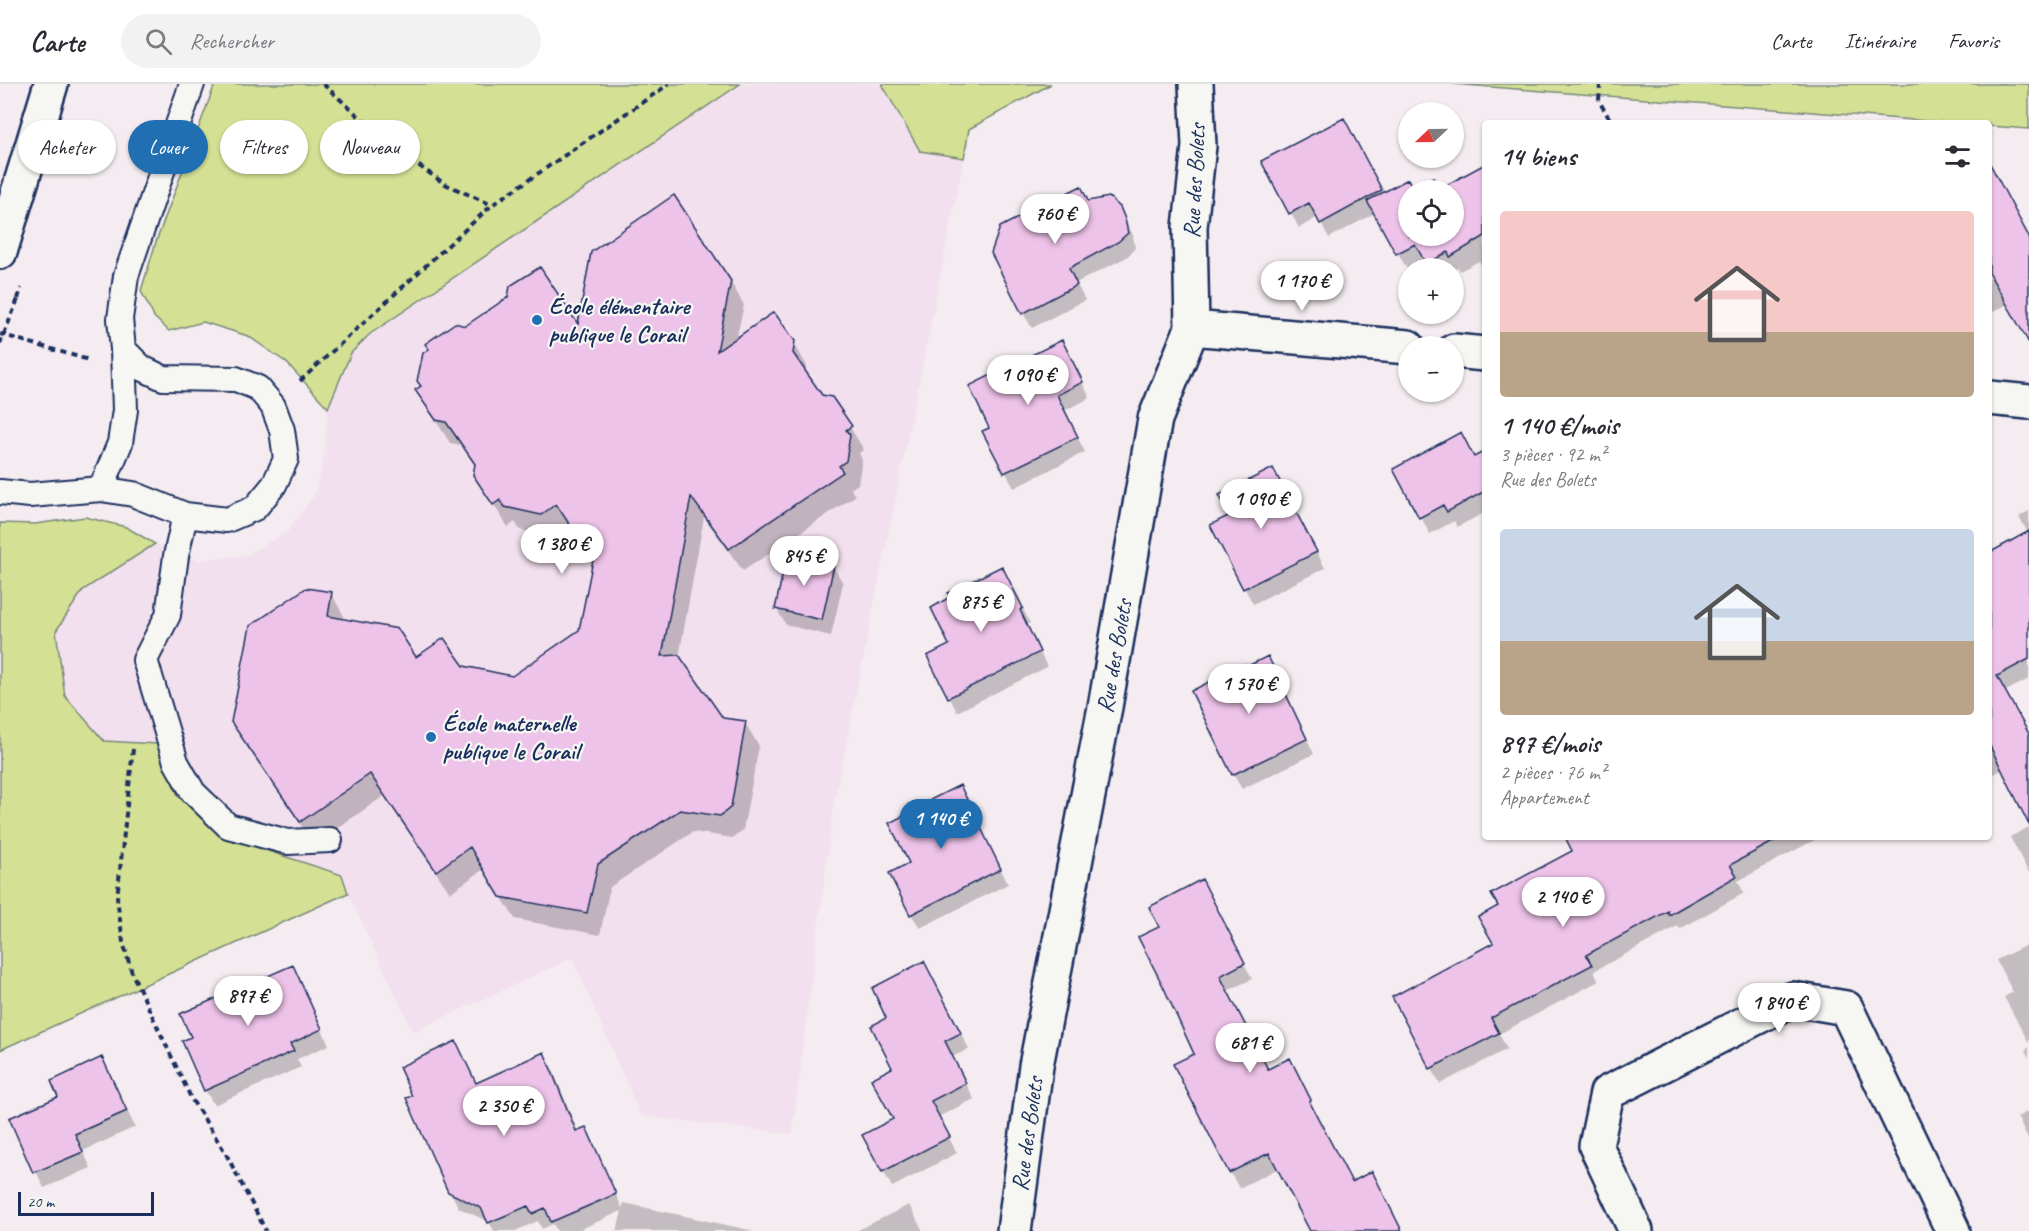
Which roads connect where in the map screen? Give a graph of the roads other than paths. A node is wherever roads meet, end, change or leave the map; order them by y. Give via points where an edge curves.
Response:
1 (51, 84) edge
2 (192, 84) edge
3 (1196, 84) edge
4 (0, 252) edge
5 (1191, 328) junction
6 (1398, 346) edge
7 (123, 349) junction
8 (1464, 352) edge
9 (1482, 354) edge
10 (1992, 398) edge
11 (2029, 402) edge
12 (101, 489) junction
13 (0, 492) edge
14 (185, 515) junction
15 (330, 840) dead end
16 (1014, 1231) edge
17 (1636, 1231) edge
18 (1953, 1231) edge

1 - 4 street
2 - 7 lane via 126,276 120,320
3 - 5 street, Rue des Bolets via 1199,146 1190,227
5 - 6 street
5 - 16 street, Rue des Bolets via 1155,419 1036,1066
7 - 12 lane via 125,411 120,443
7 - 14 lane via 142,368 164,378 236,379 258,388 273,406 282,430 286,459 274,485 255,508 226,520
8 - 9 street
10 - 11 street
12 - 13 lane via 30,495
12 - 14 lane via 133,494
14 - 15 lane via 168,615 145,660 176,762 193,792 228,826 288,842
17 - 18 street via 1596,1146 1607,1093 1793,999 1846,1008

